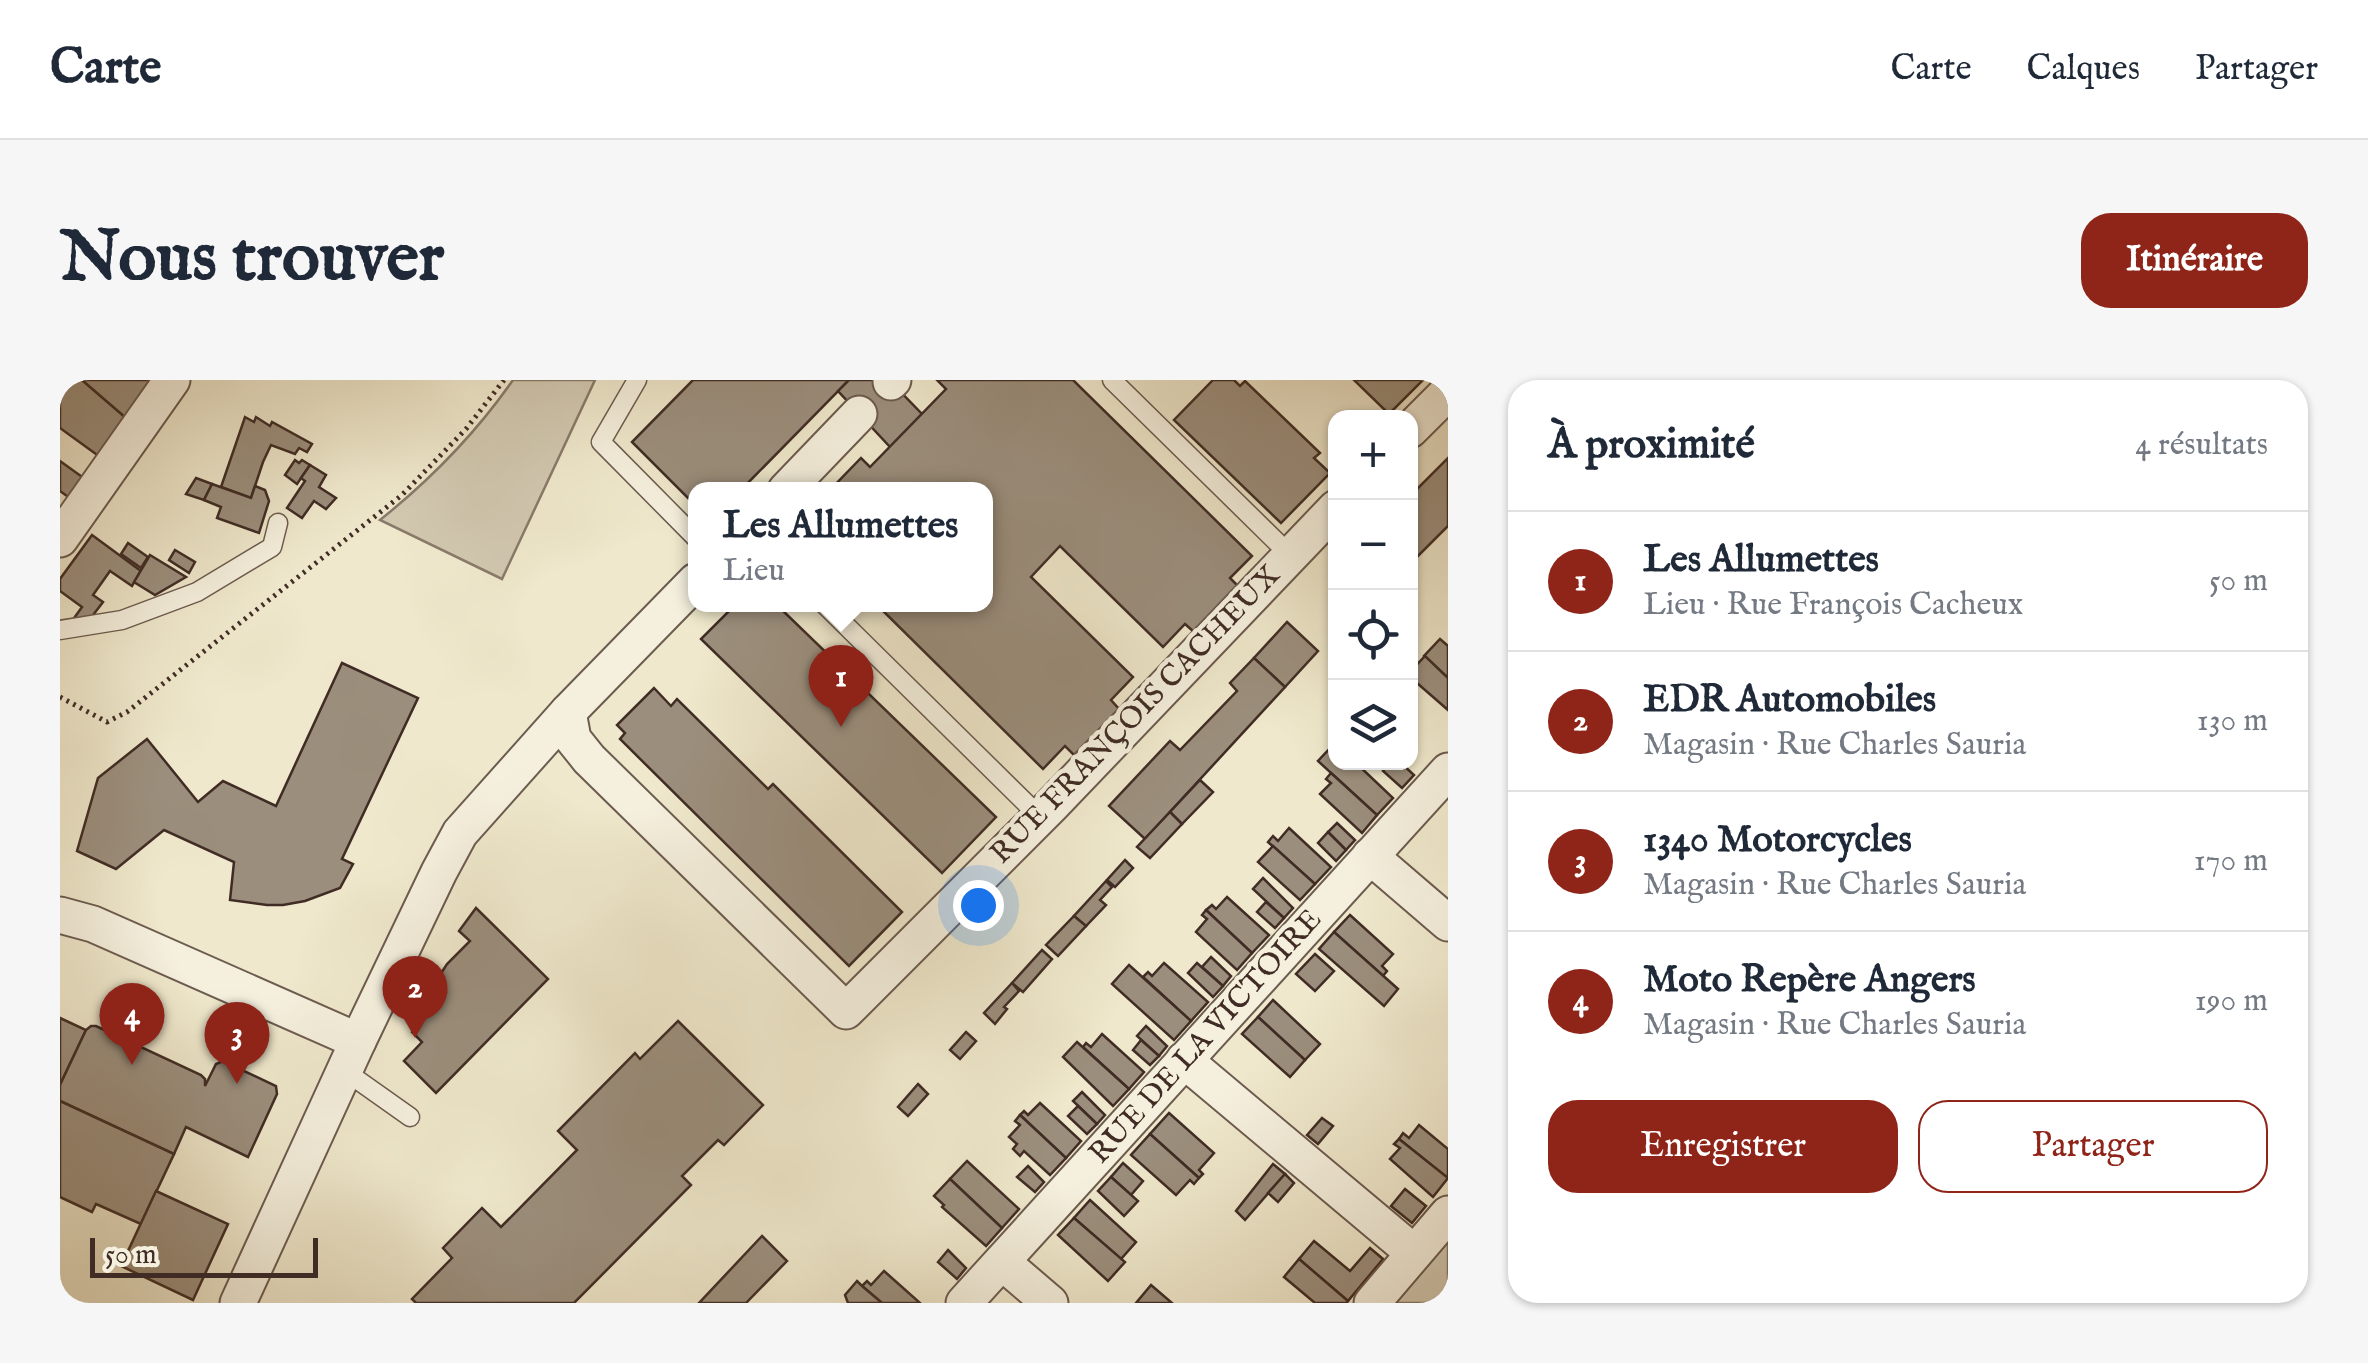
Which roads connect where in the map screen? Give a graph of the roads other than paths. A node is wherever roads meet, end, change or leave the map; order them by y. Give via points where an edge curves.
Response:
1 (172, 380) edge
2 (637, 380) edge
3 (1112, 380) edge
4 (1448, 392) edge
5 (859, 414) dead end
6 (1418, 422) edge
7 (794, 482) edge
8 (1328, 516) edge
9 (278, 523) dead end
10 (688, 530) edge
11 (60, 539) edge
12 (1290, 555) junction
13 (688, 589) edge
14 (833, 612) edge
15 (60, 630) edge
16 (568, 712) junction
17 (1448, 771) edge
18 (1040, 817) junction
19 (1370, 856) junction
20 (60, 916) edge
21 (1448, 923) edge
22 (352, 1056) junction
23 (1184, 1060) junction
24 (410, 1116) dead end
25 (1448, 1214) edge
26 (1414, 1253) junction
27 (1002, 1262) junction
28 (238, 1303) edge
29 (964, 1303) edge
30 (1050, 1303) edge
31 (1372, 1303) edge

1 - 11 street
2 - 10 lane via 601,442
3 - 12 lane
4 - 6 street
5 - 7 street
8 - 12 street, RUE FRANÇOIS CACHEUX
9 - 15 lane via 272,547 197,592 122,620
12 - 18 street, RUE FRANÇOIS CACHEUX
13 - 16 street
14 - 18 lane
16 - 18 street, RUE FRANÇOIS CACHEUX via 573,739 589,758 846,1012
16 - 22 street via 460,833
17 - 19 street, RUE DE LA VICTOIRE
19 - 21 street
19 - 23 street, RUE DE LA VICTOIRE
20 - 22 street via 93,924
22 - 24 lane
22 - 28 street
23 - 26 street
23 - 27 street, RUE DE LA VICTOIRE
25 - 26 street
26 - 31 street
27 - 29 street, RUE DE LA VICTOIRE
27 - 30 street

